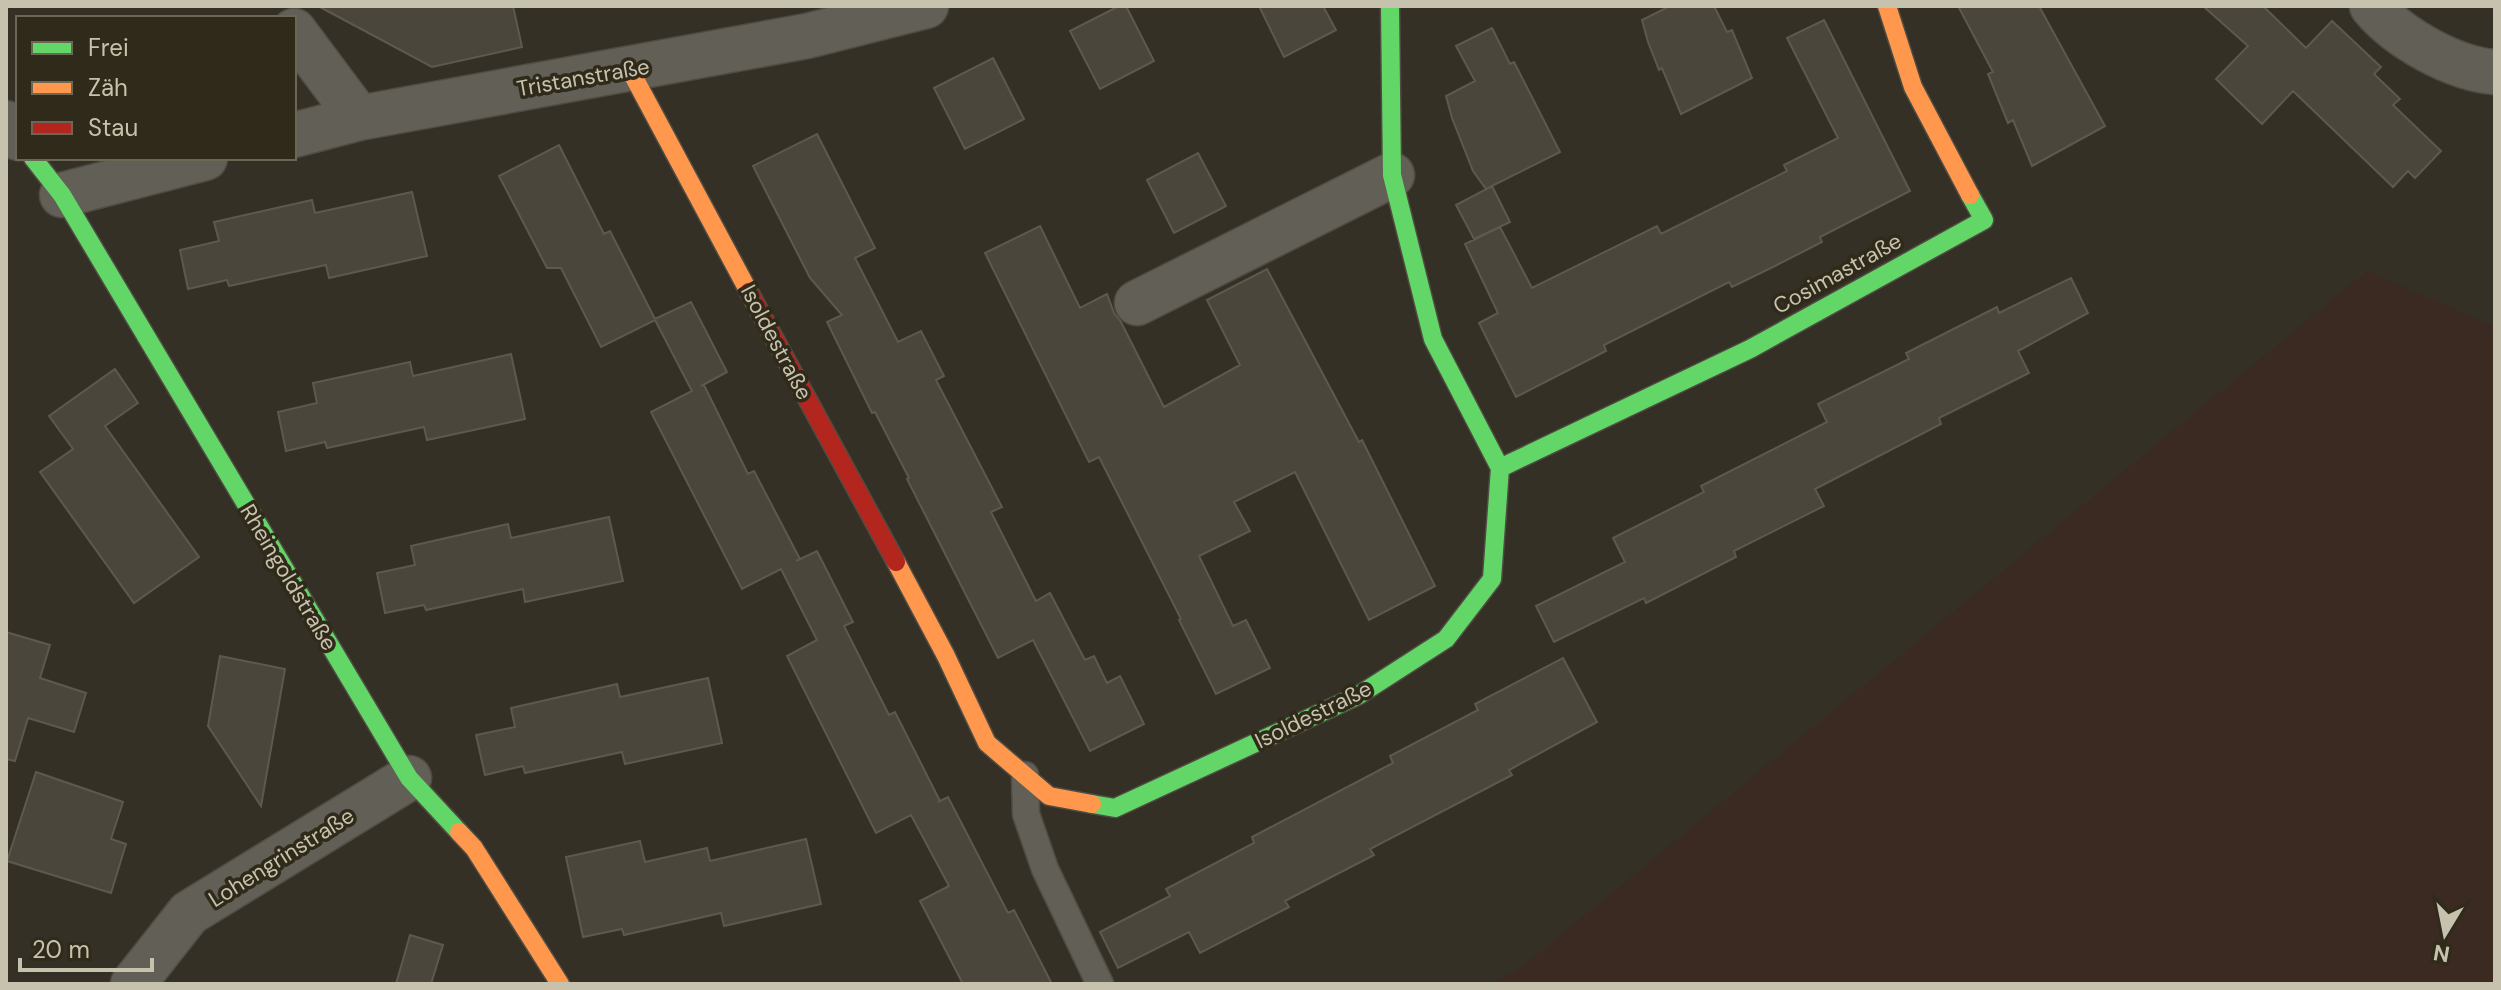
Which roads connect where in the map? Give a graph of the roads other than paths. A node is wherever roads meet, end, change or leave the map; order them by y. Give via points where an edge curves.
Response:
1 (926, 6) edge
2 (1390, 6) edge
3 (1887, 6) edge
4 (2372, 6) edge
5 (793, 21) edge
6 (296, 34) edge
7 (629, 68) junction
8 (2495, 72) edge
9 (359, 118) junction
10 (296, 134) edge
11 (35, 160) edge
12 (197, 160) edge
13 (1392, 175) junction
14 (62, 195) junction
15 (1137, 303) dead end
16 (1500, 468) junction
17 (1025, 775) junction
18 (409, 778) junction
19 (133, 984) edge
20 (560, 984) edge
21 (1100, 984) edge

1 - 5 street, Tristanstraße
2 - 13 street
3 - 16 street, Cosimastraße via 1913,87 1984,220 1750,349
4 - 8 street via 2421,47
5 - 7 street, Tristanstraße
6 - 9 street
7 - 9 street, Tristanstraße
7 - 17 street, Isoldestraße via 946,656 987,743
9 - 10 street, Tristanstraße
11 - 14 street, Rheingoldstraße
12 - 14 street
13 - 15 street
13 - 16 street via 1433,339
14 - 18 street, Rheingoldstraße
16 - 17 street, Isoldestraße via 1492,579 1446,639 1359,695 1115,808 1049,796
17 - 21 lane via 1026,814 1045,869
18 - 19 street, Lohengrinstraße via 189,913
18 - 20 street, Rheingoldstraße via 474,848

